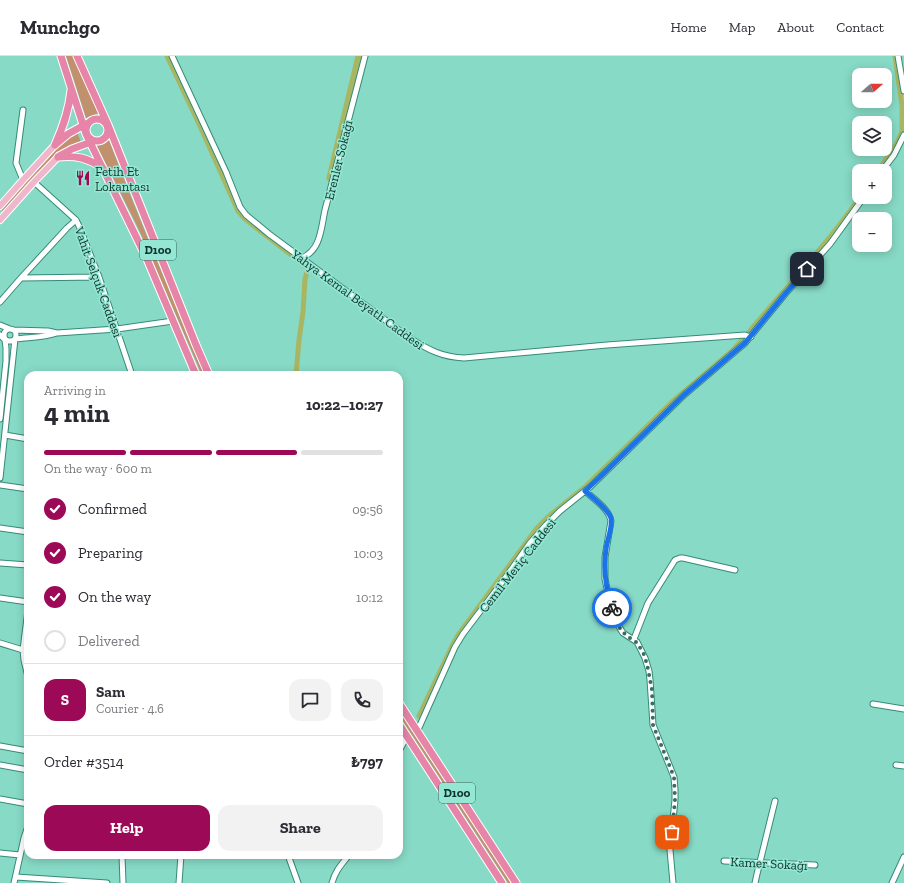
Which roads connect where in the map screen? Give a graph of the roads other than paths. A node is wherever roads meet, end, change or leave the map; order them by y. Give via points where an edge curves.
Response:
1 (61, 56) edge
2 (77, 56) edge
3 (172, 56) edge
4 (364, 56) edge
5 (898, 56) edge
6 (72, 88) junction
7 (904, 91) edge
8 (23, 110) dead end
9 (91, 121) junction
10 (108, 125) junction
11 (83, 126) junction
12 (86, 134) junction
13 (904, 135) edge
14 (92, 142) junction
15 (55, 146) junction
16 (58, 158) junction
17 (887, 164) edge
18 (103, 168) junction
19 (23, 180) junction
20 (34, 182) junction
21 (859, 204) edge
22 (0, 206) edge
23 (0, 220) edge
24 (76, 220) junction
25 (302, 258) junction
26 (99, 277) junction
27 (20, 278) junction
28 (0, 302) edge
29 (173, 321) junction
30 (0, 325) edge
31 (12, 329) junction
32 (117, 329) junction
33 (57, 333) junction
34 (0, 335) edge
35 (751, 337) junction
36 (15, 339) junction
37 (5, 340) junction
38 (131, 371) edge
39 (194, 371) edge
40 (207, 371) edge
41 (0, 419) edge
42 (5, 435) junction
43 (24, 438) edge
44 (0, 478) edge
45 (0, 485) edge
46 (24, 488) edge
47 (585, 491) junction
48 (0, 528) edge
49 (24, 531) edge
50 (0, 563) edge
51 (24, 565) edge
52 (735, 570) dead end
53 (0, 598) edge
54 (24, 601) edge
55 (634, 640) junction
56 (0, 643) edge
57 (24, 651) edge
58 (874, 704) dead end
59 (403, 709) edge
60 (904, 709) edge
61 (403, 730) edge
62 (417, 732) junction
63 (407, 736) junction
64 (403, 744) edge
65 (0, 746) edge
66 (24, 750) edge
67 (0, 765) edge
68 (896, 765) dead end
69 (904, 766) edge
70 (24, 769) edge
71 (0, 799) edge
72 (775, 801) dead end
73 (24, 803) edge
74 (24, 844) edge
75 (0, 853) edge
76 (20, 855) junction
77 (904, 857) edge
78 (122, 859) edge
79 (181, 859) edge
80 (289, 859) edge
81 (346, 859) edge
82 (724, 861) dead end
83 (760, 862) junction
84 (815, 865) dead end
85 (16, 877) junction
86 (14, 883) edge
87 (107, 883) edge
88 (123, 883) edge
89 (179, 883) edge
90 (298, 883) edge
91 (332, 883) edge
92 (502, 883) edge
93 (516, 883) edge
94 (673, 883) edge
95 (755, 883) edge
96 (892, 883) edge

1 - 6 highway, D100
2 - 10 highway, D100
3 - 25 street, Yahya Kemal Beyatlı Caddesi via 240,207 269,234
4 - 25 street, Erenler Sokağı via 322,230 314,248
5 - 7 street
6 - 11 highway, D100
6 - 15 highway via 65,121
8 - 19 street via 16,163
9 - 10 highway via 98,119
9 - 11 highway
9 - 12 highway
10 - 14 highway via 107,136 101,141
10 - 40 highway, D100
11 - 12 highway, D100
11 - 15 highway via 64,137
12 - 14 highway, D100
13 - 17 street
14 - 16 highway via 72,149
14 - 18 highway, D100
15 - 19 main road
16 - 18 highway via 84,158
16 - 20 main road
18 - 29 highway, D100 via 147,259
19 - 22 main road
20 - 23 main road
20 - 24 street, Vahit Selçuk Caddesi
21 - 35 street, Cemil Meriç Caddesi via 830,244
24 - 26 street, Vahit Selçuk Caddesi
24 - 27 street
25 - 35 street, Yahya Kemal Beyatlı Caddesi via 411,339 431,351 448,356 482,357 745,335
26 - 27 street
26 - 32 street, Vahit Selçuk Caddesi
27 - 28 street
29 - 32 street
29 - 39 highway, D100
30 - 31 street
31 - 33 street
31 - 36 street via 16,333
31 - 37 street via 4,332
32 - 33 street
32 - 38 street, Vahit Selçuk Caddesi
33 - 36 street via 46,337
34 - 37 street
35 - 47 street, Cemil Meriç Caddesi via 677,402
36 - 37 street via 9,342
36 - 42 street
37 - 41 street via 6,361
42 - 43 street
42 - 44 street
45 - 46 street
47 - 55 street via 611,517 605,557 606,587 618,626
47 - 62 street, Cemil Meriç Caddesi via 538,534 463,634 448,661
48 - 49 street
50 - 51 street
52 - 55 street via 683,558 675,560 648,603
53 - 54 street
55 - 94 street via 643,652 647,664 652,690 653,725 674,777 675,800 670,850
56 - 57 street
58 - 60 street
59 - 62 highway, D100
61 - 63 highway, D100
62 - 93 highway, D100
63 - 64 street
63 - 92 highway, D100
65 - 66 street
67 - 70 street
68 - 69 street
71 - 73 street
72 - 83 street
74 - 76 street
75 - 76 street
76 - 85 street
77 - 96 street
78 - 88 street
79 - 89 street
80 - 90 street
81 - 91 street via 338,868
82 - 83 street, Kamer Sokağı
83 - 84 street, Kamer Sokağı
83 - 95 street
85 - 86 street
85 - 87 street

